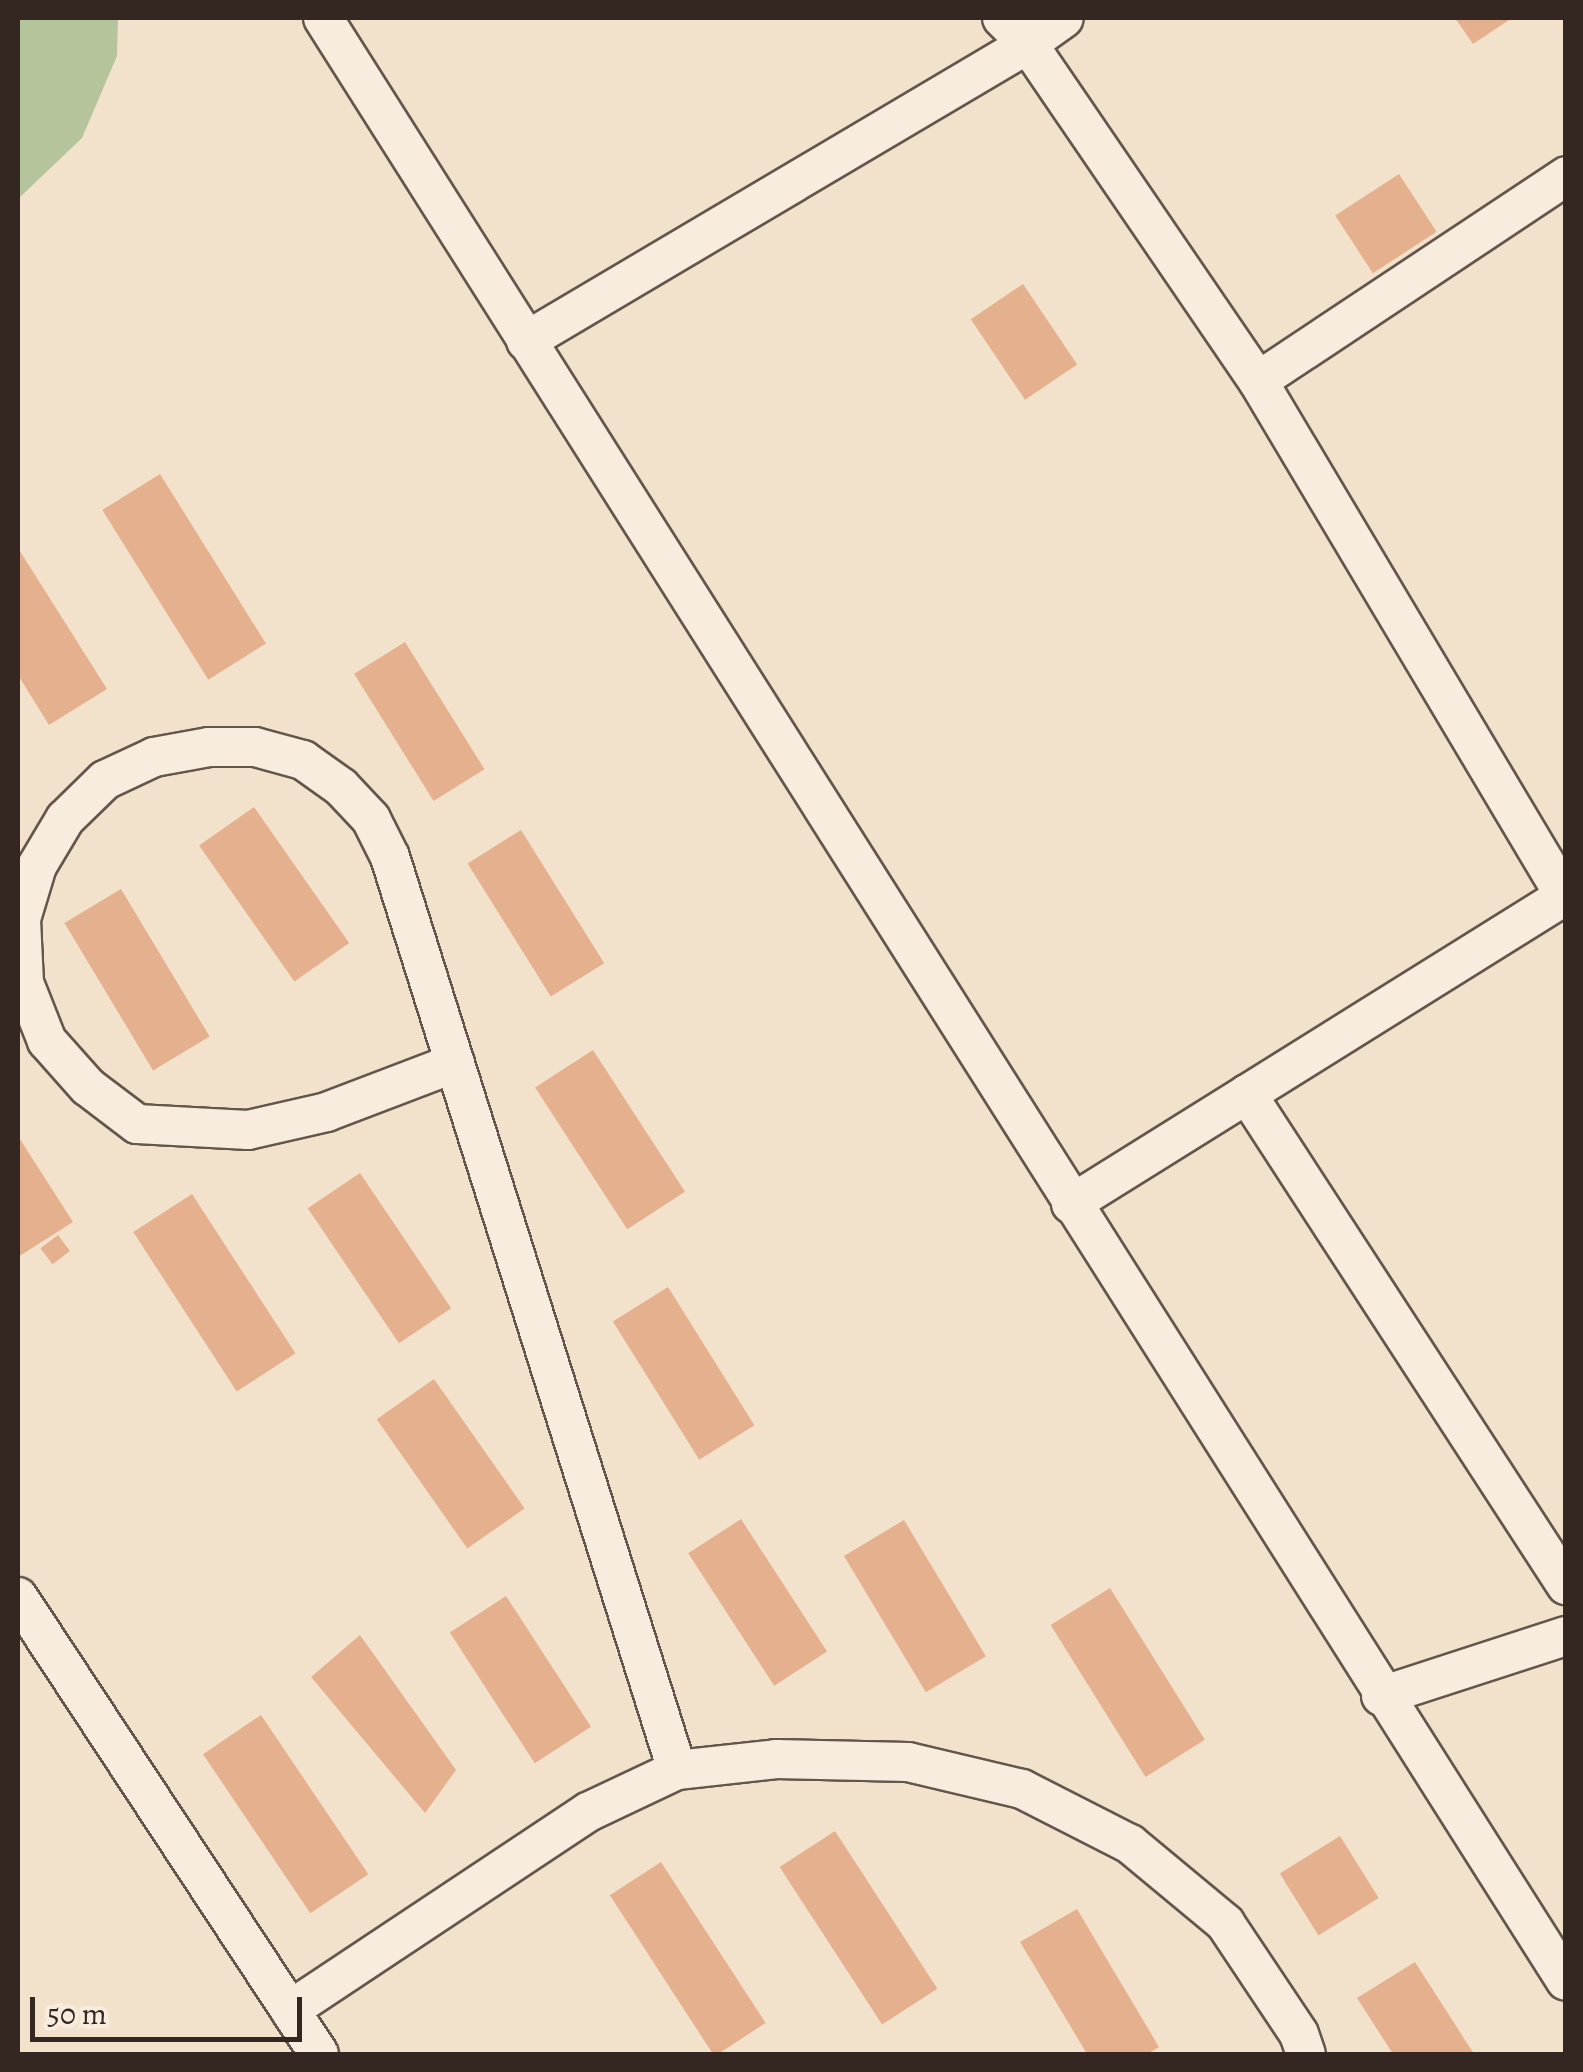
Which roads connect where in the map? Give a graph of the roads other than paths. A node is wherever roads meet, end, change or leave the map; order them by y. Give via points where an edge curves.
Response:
1 (322, 18) edge
2 (1064, 18) edge
3 (1015, 31) edge
4 (1566, 176) edge
5 (526, 341) junction
6 (1258, 382) junction
7 (1565, 896) edge
8 (455, 1063) junction
9 (1247, 1094) junction
10 (1071, 1204) junction
11 (1566, 1585) edge
12 (18, 1596) edge
13 (1566, 1636) edge
14 (1381, 1696) junction
15 (677, 1770) junction
16 (1566, 1981) edge
17 (290, 2010) junction
18 (319, 2054) edge
19 (1306, 2054) edge

1 - 5 street
2 - 3 street
3 - 5 street
3 - 6 street
4 - 6 street
5 - 10 street
6 - 7 street
7 - 9 street
8 - 8 street via 384,844 342,787 302,760 255,746 154,756 104,780 65,819 36,866 21,918 24,983 48,1040 88,1087 137,1124 248,1130 327,1112
8 - 15 street
9 - 10 street
9 - 11 street
10 - 14 street
12 - 17 street
13 - 14 street
14 - 16 street
15 - 17 street via 588,1812
15 - 19 street via 776,1760 908,1762 1022,1788 1130,1844 1224,1923
17 - 18 street

